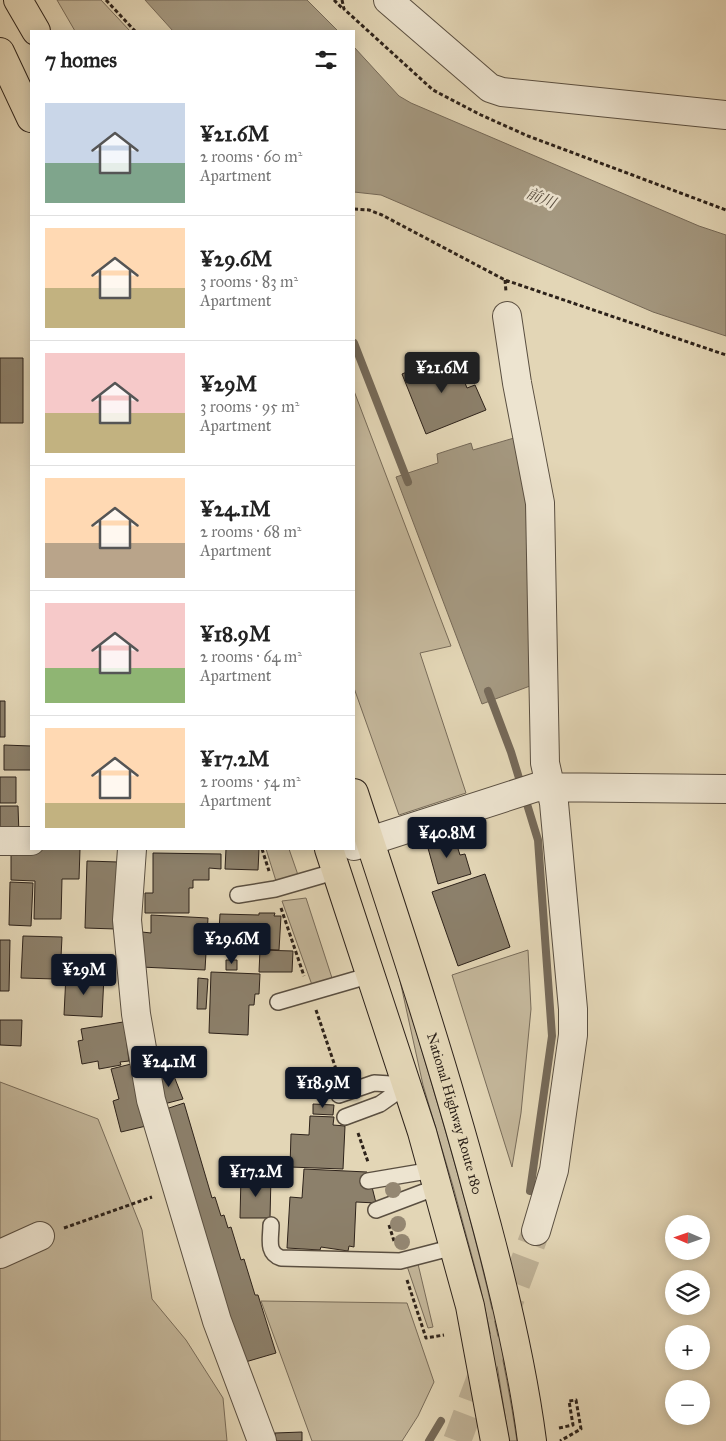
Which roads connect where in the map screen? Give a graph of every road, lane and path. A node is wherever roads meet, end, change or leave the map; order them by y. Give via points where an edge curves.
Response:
1 (18, 0) edge
2 (106, 0) edge
3 (334, 0) edge
4 (342, 0) edge
5 (388, 0) edge
6 (344, 9) junction
7 (35, 30) edge
8 (134, 30) edge
9 (0, 52) edge
10 (726, 115) edge
11 (30, 116) edge
12 (355, 210) edge
13 (726, 210) edge
14 (507, 316) dead end
15 (726, 355) edge
16 (544, 786) junction
17 (726, 789) edge
18 (0, 841) edge
19 (30, 841) edge
20 (355, 848) edge
21 (132, 850) edge
22 (344, 852) edge
23 (238, 895) dead end
24 (371, 975) junction
25 (278, 1002) dead end
26 (407, 1085) junction
27 (339, 1095) dead end
28 (345, 1117) dead end
29 (435, 1178) junction
30 (368, 1181) dead end
31 (177, 1188) junction
32 (376, 1210) dead end
33 (271, 1225) dead end
34 (536, 1231) tunnel mouth
35 (40, 1236) joint
36 (454, 1247) junction
37 (0, 1254) edge
38 (559, 1428) dead end
39 (262, 1441) edge
40 (495, 1441) edge
41 (532, 1441) edge
42 (560, 1441) edge

1 - 7 highway
2 - 8 path
3 - 6 path
4 - 6 path
5 - 10 street via 490,88 502,92
6 - 13 path via 433,90 528,136
9 - 11 highway
12 - 15 path via 369,210 382,215 505,280
14 - 16 street via 540,503
16 - 17 street
16 - 20 street
16 - 34 street via 554,803 573,1035 554,1170
18 - 19 street
21 - 31 street via 127,920 136,1014 152,1100
22 - 23 lane via 274,889
22 - 24 highway, National Highway Route 180
22 - 41 highway, National Highway Route 180 via 423,1001 502,1283
24 - 25 lane
24 - 26 highway, National Highway Route 180
26 - 27 lane via 374,1083
26 - 28 lane via 380,1104
26 - 29 highway, National Highway Route 180
29 - 30 lane
29 - 32 lane
29 - 36 highway, National Highway Route 180
31 - 35 path
31 - 39 street via 217,1321
33 - 36 lane via 270,1250 281,1258 400,1260
35 - 37 street
36 - 40 highway, National Highway Route 180 via 470,1306
38 - 42 path via 573,1425 569,1401 576,1400 581,1429

